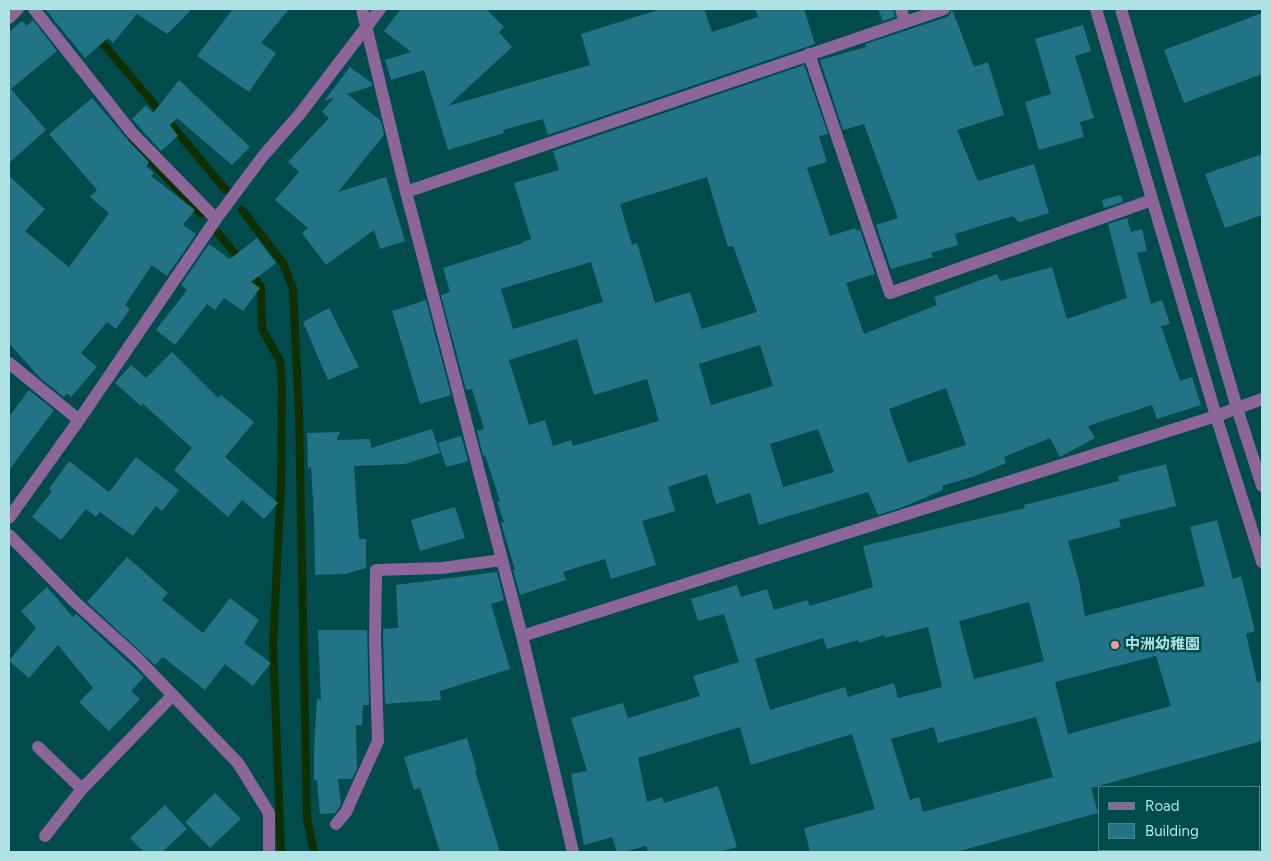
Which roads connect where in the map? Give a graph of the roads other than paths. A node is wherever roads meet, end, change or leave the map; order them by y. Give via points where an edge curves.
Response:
1 (18, 9) edge
2 (34, 9) edge
3 (362, 9) edge
4 (380, 9) edge
5 (901, 9) edge
6 (944, 9) edge
7 (1096, 9) edge
8 (1121, 9) edge
9 (9, 18) edge
10 (905, 22) junction
11 (366, 27) junction
12 (809, 54) junction
13 (406, 192) junction
14 (1152, 200) junction
15 (216, 220) junction
16 (9, 363) edge
17 (1262, 400) edge
18 (1237, 408) junction
19 (1216, 416) junction
20 (79, 420) junction
21 (1262, 486) edge
22 (9, 518) edge
23 (9, 535) edge
24 (502, 560) junction
25 (1262, 562) edge
26 (522, 636) junction
27 (173, 695) junction
28 (38, 747) dead end
29 (82, 788) junction
30 (336, 824) dead end
31 (45, 836) dead end
32 (269, 852) edge
33 (573, 852) edge

1 - 9 street
2 - 15 street via 133,134
3 - 11 street
4 - 11 street
5 - 10 street
6 - 10 street
7 - 14 street
8 - 18 street
10 - 12 street
11 - 13 street
11 - 15 street
12 - 13 street
12 - 14 street via 890,293
13 - 24 street
14 - 19 street
15 - 20 street
16 - 20 street
17 - 18 street
18 - 19 street
18 - 21 street
19 - 25 street
19 - 26 street
20 - 22 street
23 - 27 street
24 - 26 street
24 - 30 street via 442,568 376,570 378,741 346,812
26 - 33 street
27 - 29 street
27 - 32 street via 238,763 269,813
28 - 29 street
29 - 31 street

